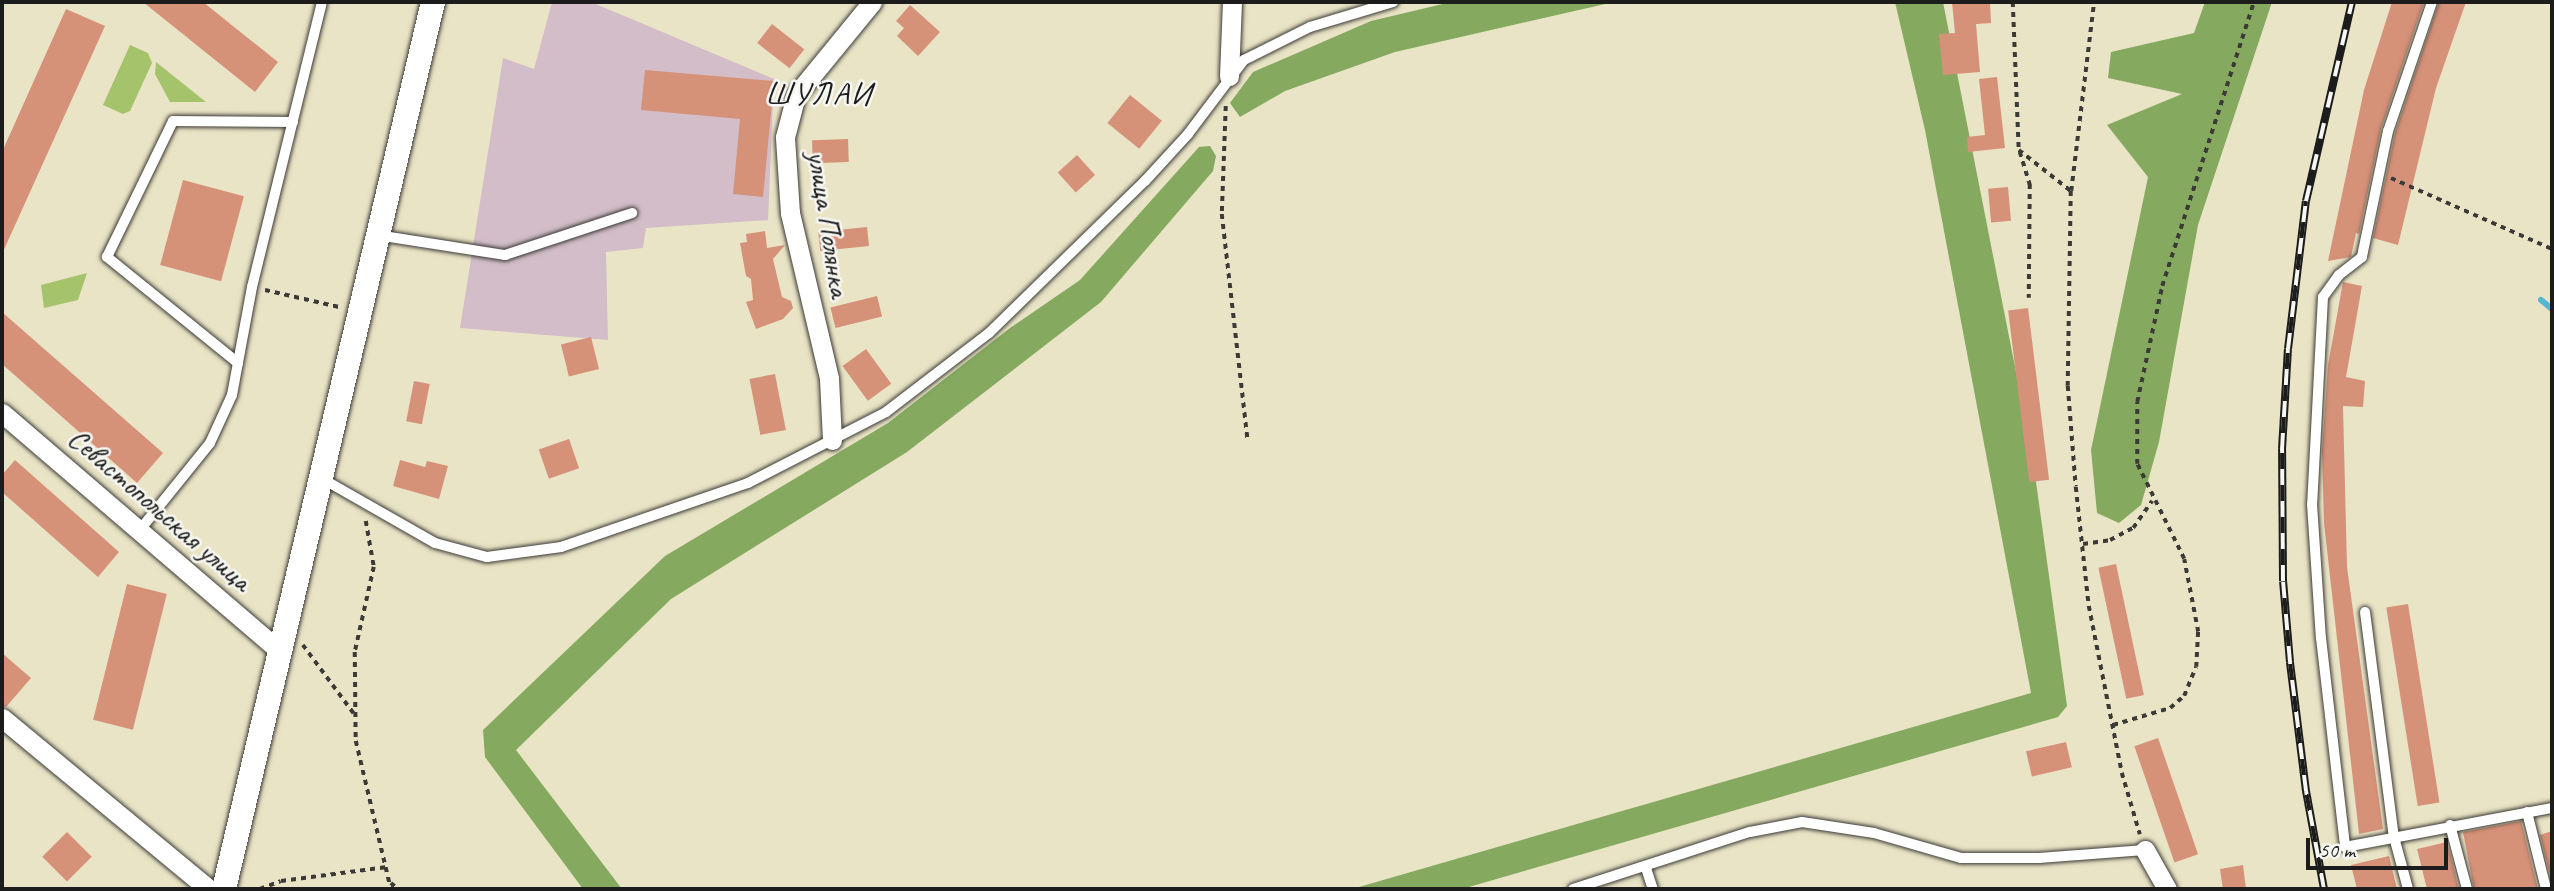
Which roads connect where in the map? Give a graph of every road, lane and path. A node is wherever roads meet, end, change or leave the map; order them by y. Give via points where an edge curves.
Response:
1 (322, 2) edge
2 (433, 2) edge
3 (872, 2) edge
4 (1231, 2) edge
5 (1393, 2) edge
6 (2013, 2) edge
7 (2094, 2) edge
8 (2254, 2) edge
9 (2432, 2) edge
10 (1229, 76) junction
11 (293, 122) junction
12 (2019, 150) junction
13 (2379, 173) junction
14 (2071, 191) junction
15 (632, 213) dead end
16 (377, 235) junction
17 (2552, 249) edge
18 (252, 287) junction
19 (2029, 298) dead end
20 (359, 312) junction
21 (238, 363) junction
22 (2, 413) edge
23 (832, 440) junction
24 (1248, 442) dead end
25 (321, 478) junction
26 (2152, 501) junction
27 (363, 504) junction
28 (139, 531) junction
29 (2082, 544) junction
30 (2365, 612) dead end
31 (281, 645) junction
32 (356, 717) junction
33 (2, 718) edge
34 (2113, 725) junction
35 (2552, 808) edge
36 (2527, 813) junction
37 (2450, 825) junction
38 (2395, 837) junction
39 (2145, 850) junction
40 (387, 867) junction
41 (1646, 868) junction
42 (391, 883) junction
43 (209, 889) edge
44 (224, 889) edge
45 (260, 889) edge
46 (391, 889) edge
47 (398, 889) edge
48 (1573, 889) edge
49 (1653, 889) edge
50 (2167, 889) edge
51 (2408, 889) edge
52 (2467, 889) edge
53 (2546, 889) edge

1 - 11 lane
2 - 16 street
3 - 23 street, улица Полянка via 796,95 785,137 790,213 829,378
4 - 10 street
5 - 10 lane via 1311,27 1254,54
6 - 12 path
7 - 14 path
8 - 26 path via 2211,124 2143,360 2136,454
9 - 13 lane via 2388,131
10 - 23 lane via 1188,134 1145,181 989,333 886,412
10 - 24 path via 1222,215
11 - 18 lane
11 - 21 lane via 173,121 107,257
12 - 14 path
12 - 19 path via 2030,184
13 - 17 path
13 - 38 lane via 2362,257 2339,275 2323,297 2312,504 2321,638 2345,847
14 - 29 path via 2068,386
15 - 16 lane via 505,255
16 - 20 street
18 - 20 path
18 - 21 lane
20 - 25 street
21 - 28 lane via 232,395 210,443
22 - 28 street, Севастопольская улица
23 - 27 lane via 748,484 521,556 461,552
25 - 27 lane
25 - 31 street
26 - 29 path via 2133,528 2110,540
26 - 34 path via 2184,559 2198,632 2196,667 2184,696 2170,708
27 - 32 path via 374,567 355,652
28 - 31 street, Севастопольская улица
29 - 34 path via 2089,606
30 - 38 lane
31 - 32 path via 304,645
31 - 44 street
32 - 40 path via 356,741
33 - 43 street
34 - 39 path
35 - 36 lane
36 - 37 lane
36 - 53 lane
37 - 38 lane
37 - 52 lane
38 - 51 lane
39 - 41 lane via 1961,858 1874,833 1802,822 1750,831
39 - 50 street
40 - 42 path
40 - 45 path via 281,881
41 - 48 lane
41 - 49 lane
42 - 46 path
42 - 47 path

